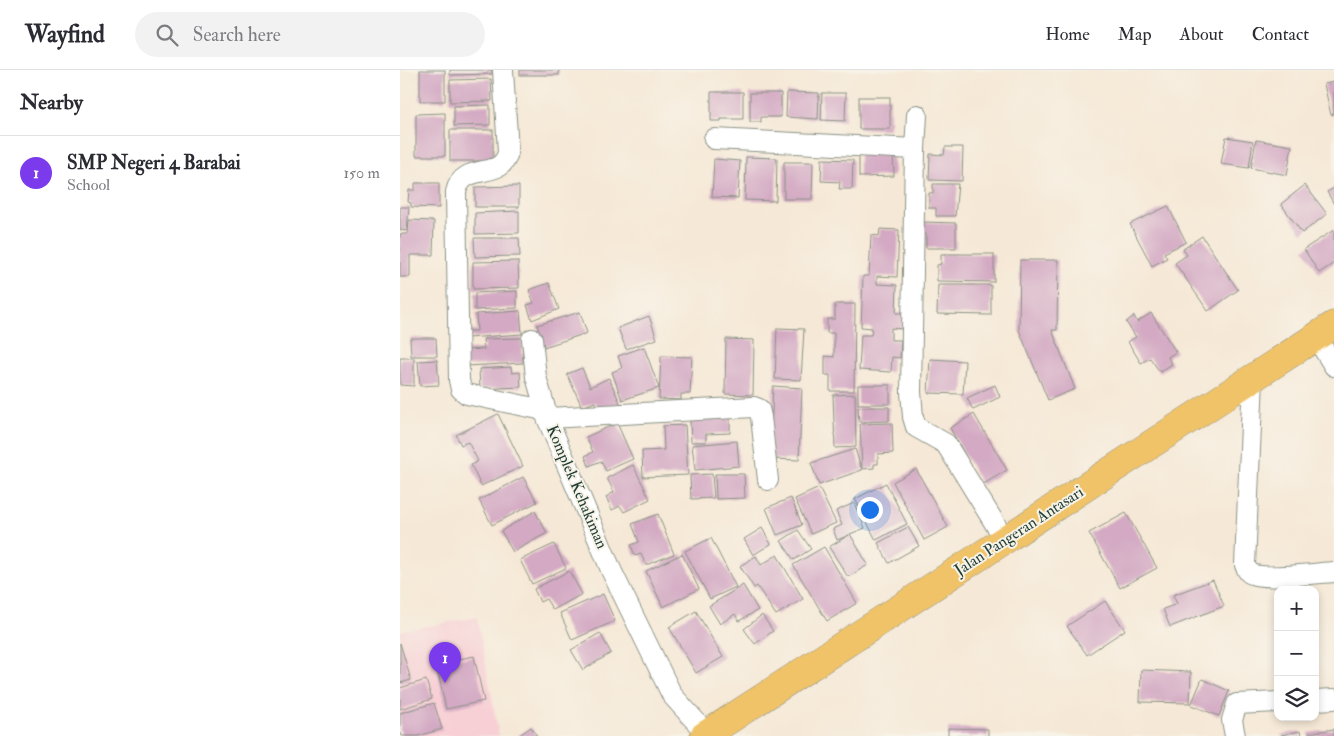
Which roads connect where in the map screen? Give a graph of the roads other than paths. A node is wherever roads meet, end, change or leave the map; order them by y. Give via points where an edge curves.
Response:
1 (503, 70) edge
2 (917, 115) dead end
3 (714, 139) dead end
4 (915, 149) junction
5 (1325, 331) edge
6 (532, 339) dead end
7 (1334, 366) edge
8 (1253, 379) junction
9 (548, 418) junction
10 (768, 480) dead end
11 (1005, 540) junction
12 (1334, 572) edge
13 (1334, 699) edge
14 (1319, 700) edge
15 (1274, 702) edge
16 (1233, 728) edge
17 (706, 735) edge

1 - 9 street, Komplek Kehakiman via 507,158 500,167 466,176 458,183 456,192 459,380 461,389 467,394 539,410
2 - 4 street
3 - 4 street
4 - 11 street via 913,417 916,428 946,444
5 - 7 street
5 - 8 main road, Jalan Pangeran Antasari
6 - 9 street via 536,377
8 - 11 main road, Jalan Pangeran Antasari
8 - 12 street via 1244,561 1248,571 1253,575 1274,576
9 - 10 street via 754,407 759,409 761,417
9 - 17 street, Komplek Kehakiman via 612,572 672,695
11 - 17 main road, Jalan Pangeran Antasari
13 - 14 street
15 - 16 street via 1237,704

